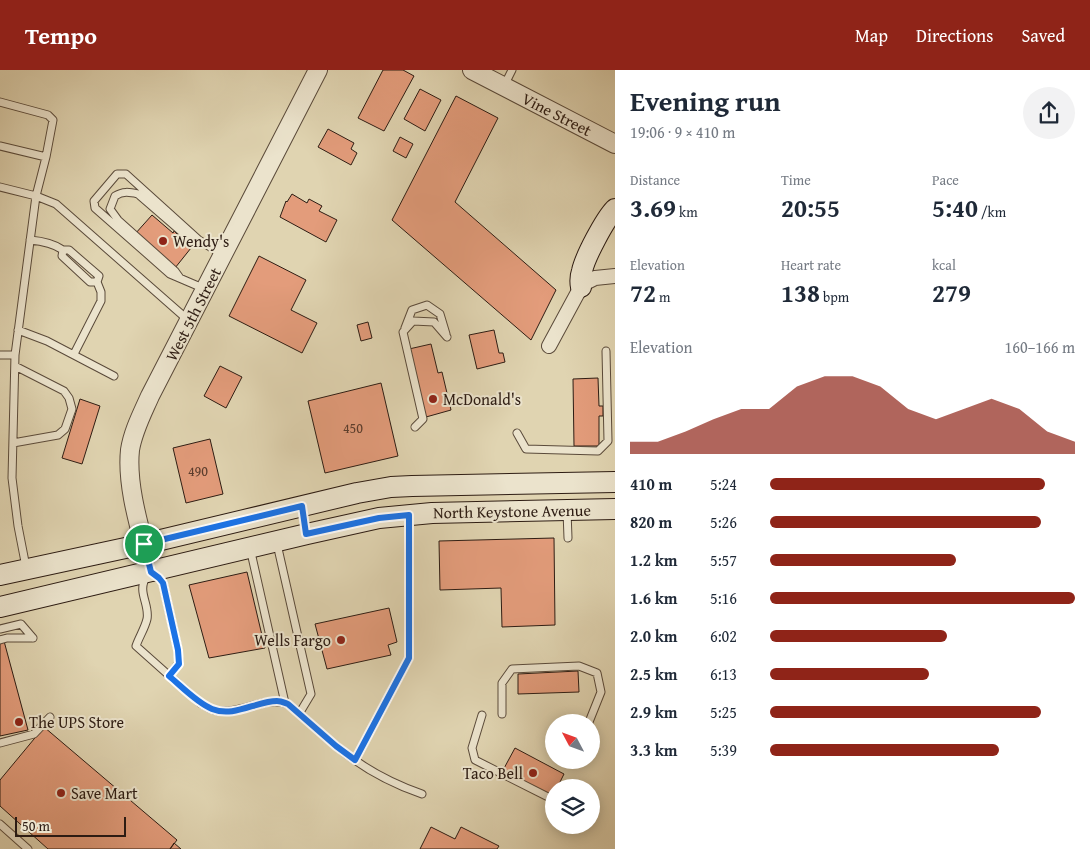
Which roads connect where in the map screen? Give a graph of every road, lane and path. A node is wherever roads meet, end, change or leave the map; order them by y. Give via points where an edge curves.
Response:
1 (318, 70) edge
2 (472, 70) edge
3 (512, 70) edge
4 (504, 86) junction
5 (0, 102) edge
6 (615, 144) edge
7 (0, 146) edge
8 (46, 158) junction
9 (0, 187) edge
10 (36, 196) junction
11 (615, 209) edge
12 (30, 240) junction
13 (200, 240) junction
14 (223, 255) junction
15 (615, 276) edge
16 (181, 279) junction
17 (581, 287) junction
18 (205, 289) junction
19 (189, 321) junction
20 (18, 330) junction
21 (403, 332) junction
22 (549, 346) dead end
23 (606, 351) dead end
24 (0, 354) edge
25 (74, 354) junction
26 (15, 355) junction
27 (15, 366) junction
28 (114, 376) dead end
29 (415, 427) dead end
30 (517, 433) dead end
31 (13, 443) junction
32 (615, 482) edge
33 (422, 486) junction
34 (302, 506) junction
35 (615, 509) edge
36 (567, 510) junction
37 (409, 515) junction
38 (306, 534) junction
39 (568, 538) dead end
40 (276, 542) junction
41 (144, 544) junction
42 (250, 548) junction
43 (27, 570) junction
44 (151, 572) junction
45 (0, 575) edge
46 (0, 607) edge
47 (0, 629) edge
48 (0, 640) edge
49 (169, 676) junction
50 (285, 703) junction
51 (299, 714) junction
52 (502, 714) dead end
53 (592, 714) edge
54 (482, 715) dead end
55 (50, 717) dead end
56 (0, 743) edge
57 (355, 760) junction
58 (422, 794) dead end
59 (545, 795) edge
60 (0, 824) edge
61 (28, 849) edge

1 - 14 street, West 5th Street
2 - 4 street, Vine Street
3 - 4 lane
4 - 6 street, Vine Street
5 - 8 lane via 48,115 53,120
7 - 8 lane
8 - 10 lane
9 - 10 lane
10 - 12 lane
10 - 19 lane via 56,204
11 - 17 main road via 587,256
12 - 20 lane
12 - 25 lane via 69,250 98,276 101,301
13 - 14 lane
13 - 16 lane via 190,239 138,194 120,193 112,201 110,209 118,220
13 - 16 lane via 126,174 118,174 94,201 95,208 170,274
14 - 18 street, West 5th Street
15 - 17 street via 595,278
16 - 18 lane
17 - 22 street
18 - 19 street, West 5th Street
19 - 41 street, West 5th Street via 142,413 130,449 132,489
20 - 25 lane
20 - 26 lane
21 - 21 lane via 413,321 434,322 447,337 440,314 427,305 412,310
21 - 29 lane via 423,419
23 - 30 lane via 608,441 598,451 526,449
24 - 26 lane
25 - 28 lane
26 - 27 lane
27 - 31 lane
27 - 31 lane via 64,391 72,409 65,429 58,435
31 - 43 lane via 12,478
32 - 33 main road, North Keystone Avenue
33 - 34 main road, North Keystone Avenue via 376,489
33 - 37 main road
34 - 38 main road
34 - 41 main road, North Keystone Avenue
35 - 36 main road, North Keystone Avenue
36 - 37 main road, North Keystone Avenue
36 - 39 lane
37 - 38 main road, North Keystone Avenue
37 - 57 lane via 409,658
38 - 40 main road, North Keystone Avenue
40 - 42 main road, North Keystone Avenue
40 - 51 lane via 311,694
41 - 43 main road, North Keystone Avenue
41 - 44 street, West 5th Street
42 - 44 main road, North Keystone Avenue
42 - 50 lane
43 - 45 main road, North Keystone Avenue
44 - 46 main road, North Keystone Avenue
44 - 49 lane via 163,583 178,650 179,664
44 - 49 lane via 142,588 147,620 136,646
47 - 48 lane via 21,624 32,638
49 - 50 lane via 213,710 226,712 272,702
50 - 51 lane
51 - 57 lane
52 - 53 lane via 502,683 512,669 579,666 597,673 601,692
54 - 59 lane via 472,748 475,760
55 - 56 lane via 34,734
57 - 58 lane via 404,788
60 - 61 lane

